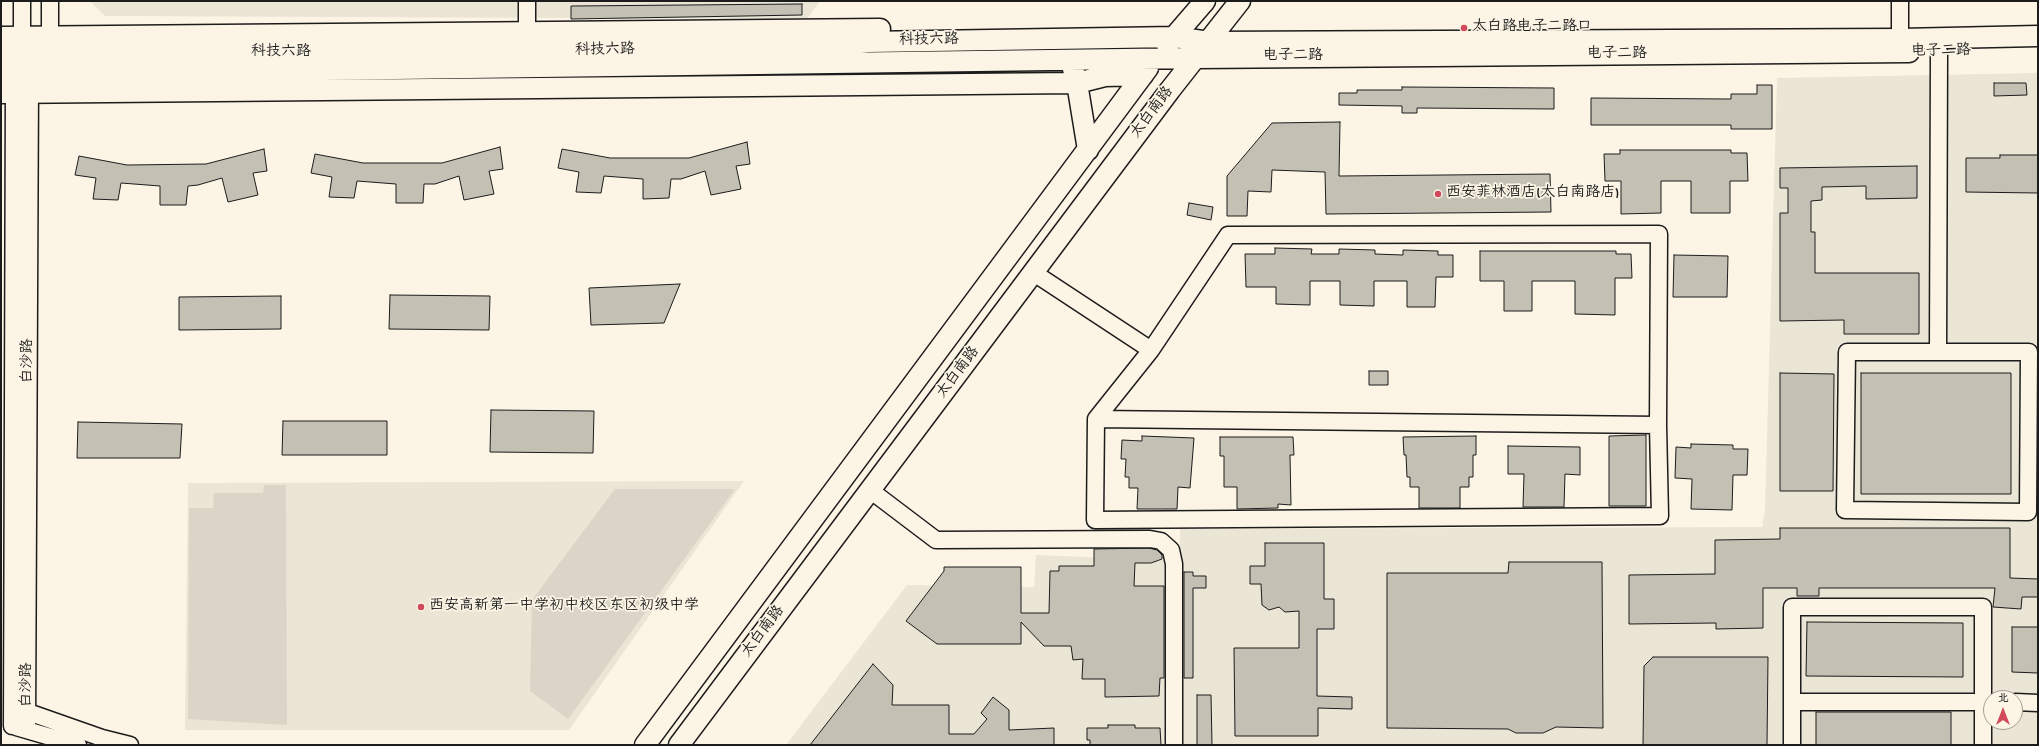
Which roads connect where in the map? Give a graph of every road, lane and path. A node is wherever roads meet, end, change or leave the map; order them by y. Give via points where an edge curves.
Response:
1 (22, 1) edge
2 (50, 1) edge
3 (527, 1) edge
4 (1205, 1) edge
5 (1240, 1) edge
6 (1900, 1) edge
7 (1180, 32) junction
8 (2038, 36) edge
9 (1, 37) edge
10 (1209, 42) junction
11 (22, 45) junction
12 (1900, 45) junction
13 (50, 46) junction
14 (2038, 50) edge
15 (528, 51) junction
16 (1939, 52) junction
17 (1, 55) edge
18 (1156, 58) junction
19 (1196, 58) junction
20 (1070, 60) junction
21 (1143, 75) junction
22 (1077, 82) junction
23 (15, 83) edge
24 (1088, 150) junction
25 (1034, 272) junction
26 (1151, 350) junction
27 (1938, 352) junction
28 (1096, 419) junction
29 (2033, 423) edge
30 (1658, 425) junction
31 (7, 431) edge
32 (870, 490) junction
33 (1986, 690) edge
34 (1792, 702) junction
35 (1983, 702) edge
36 (2023, 702) edge
37 (2038, 702) edge
38 (28, 712) junction
39 (11, 721) edge
40 (1984, 730) edge
41 (78, 745) edge
42 (130, 745) edge
43 (645, 745) edge
44 (679, 745) edge
45 (1174, 745) edge
46 (1792, 745) edge
47 (1983, 745) edge

1 - 11 street, 白沙路
2 - 13 street
3 - 15 street
4 - 7 main road, 太白南路
5 - 10 main road, 太白南路
6 - 12 street
7 - 10 main road, 科技六路
7 - 15 main road, 科技六路 via 868,42 791,48
7 - 18 main road, 太白南路
8 - 12 main road, 电子二路
9 - 11 main road
10 - 12 main road, 电子二路
10 - 19 main road, 太白南路
11 - 13 main road, 科技六路
11 - 17 main road, 科技六路
11 - 23 street, 白沙路
12 - 16 main road, 电子二路
12 - 19 main road, 电子二路
13 - 15 main road, 科技六路
13 - 23 street
14 - 16 main road, 电子二路
15 - 20 main road, 科技六路
15 - 23 main road, 科技六路
16 - 27 street
18 - 19 main road, 科技六路
18 - 20 main road, 科技六路
18 - 21 main road, 太白南路
19 - 25 main road, 太白南路
20 - 22 main road
21 - 22 main road via 1105,76
21 - 24 main road, 太白南路
22 - 23 main road
22 - 24 main road
23 - 31 street, 白沙路
23 - 38 street, 白沙路
24 - 43 main road, 太白南路
25 - 26 street
25 - 32 main road, 太白南路
26 - 28 street
26 - 30 street via 1228,235 1659,234
27 - 29 street via 2029,352
27 - 29 street via 1847,352 1845,510 2028,512
28 - 30 street
28 - 30 street via 1095,520 1660,516
31 - 39 street, 白沙路
32 - 44 main road, 太白南路
32 - 45 street via 936,540 1161,541 1171,550 1174,564
33 - 34 street via 1983,608 1792,607
34 - 35 street
34 - 46 street
36 - 37 street
38 - 39 street
38 - 42 street
39 - 41 street
40 - 47 street

